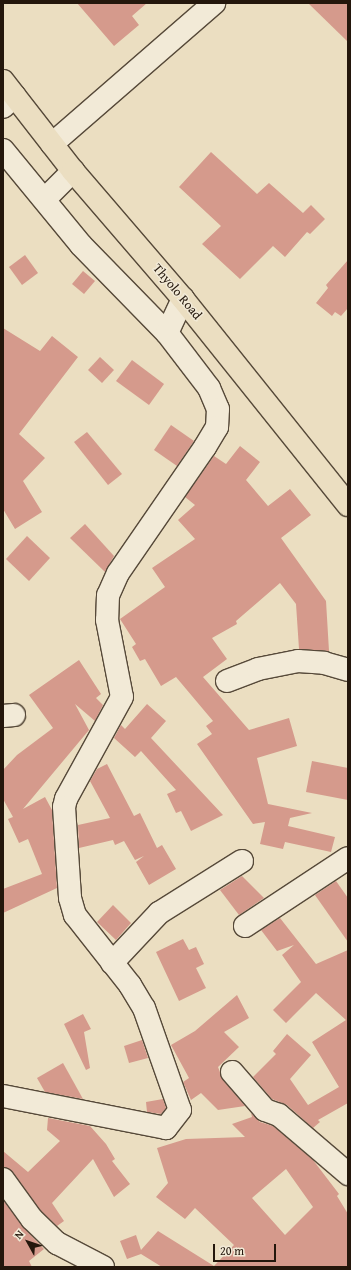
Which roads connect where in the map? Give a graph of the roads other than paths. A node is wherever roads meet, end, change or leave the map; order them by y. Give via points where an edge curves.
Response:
1 (214, 3) edge
2 (7, 95) edge
3 (52, 144) junction
4 (3, 150) edge
5 (73, 171) junction
6 (46, 199) junction
7 (183, 299) junction
8 (167, 333) junction
9 (348, 505) edge
10 (348, 670) edge
11 (227, 681) dead end
12 (348, 858) edge
13 (242, 861) dead end
14 (245, 926) dead end
15 (112, 962) junction
16 (232, 1072) dead end
17 (3, 1096) edge
18 (348, 1174) edge
19 (3, 1179) edge
20 (103, 1267) edge

1 - 3 street
2 - 3 highway, Thyolo Road
3 - 5 highway, Thyolo Road
4 - 6 street
5 - 6 street
5 - 7 highway, Thyolo Road
6 - 8 street via 101,268
7 - 8 street
7 - 9 highway, Thyolo Road
8 - 15 street via 209,388 218,409 217,427 118,573 108,595 107,620 122,697 64,807 70,898 75,915
10 - 11 street via 324,663 298,661 258,669
12 - 14 street
13 - 15 street via 159,913
15 - 17 street via 144,1008 180,1110 174,1120 166,1128
16 - 18 street via 265,1110 279,1115
19 - 20 street via 32,1219 57,1243

